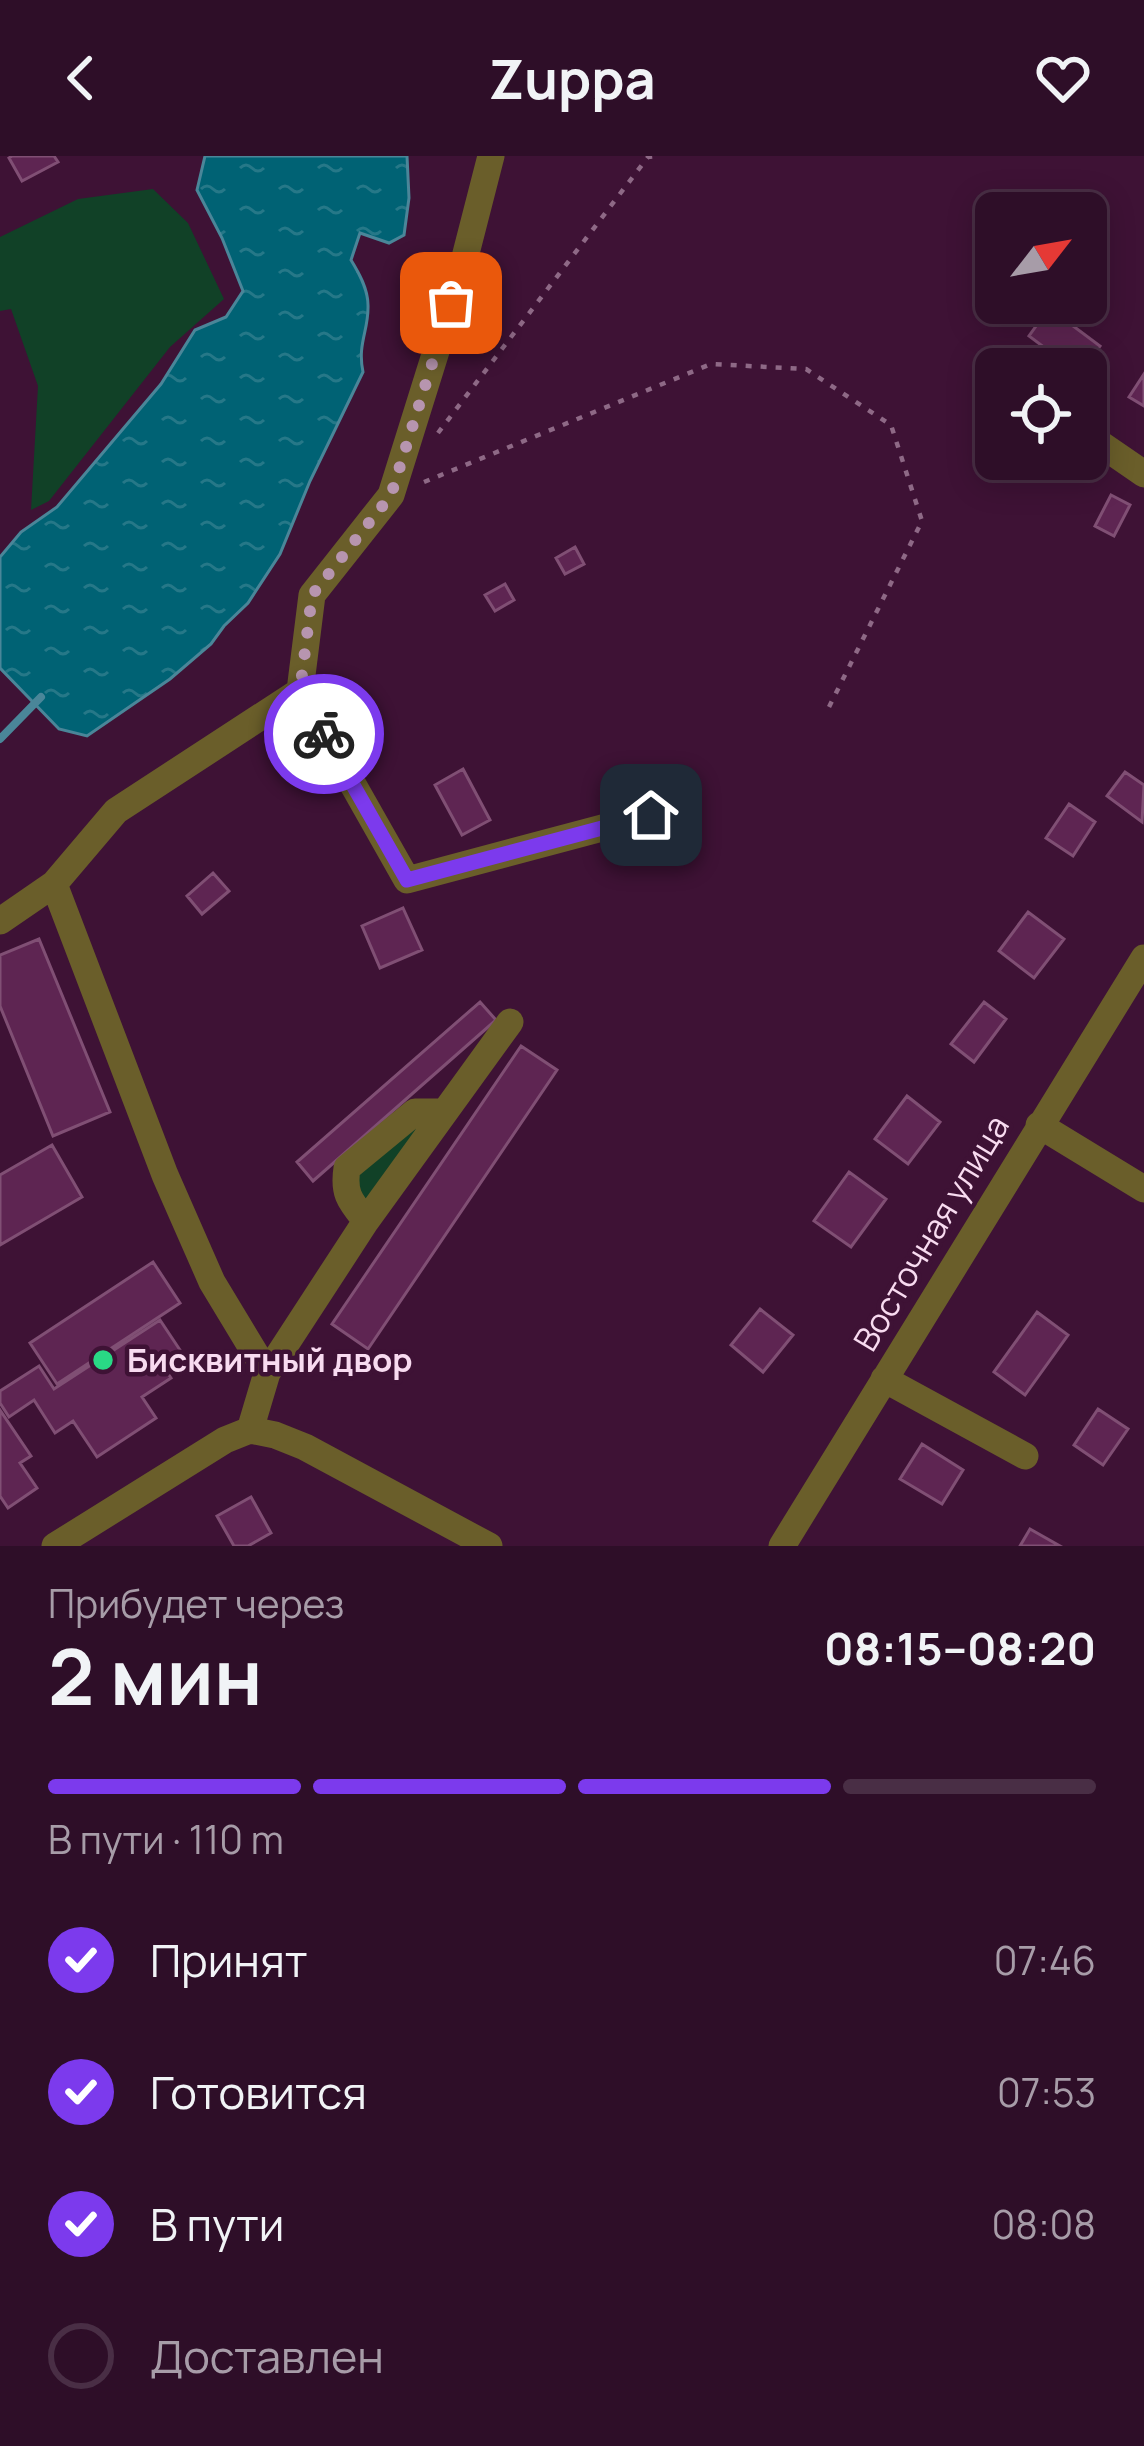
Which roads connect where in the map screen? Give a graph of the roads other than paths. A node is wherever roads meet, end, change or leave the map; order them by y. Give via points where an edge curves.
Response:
1 (491, 156) edge
2 (1107, 448) edge
3 (1144, 474) edge
4 (300, 691) junction
5 (651, 815) dead end
6 (55, 884) junction
7 (0, 921) edge
8 (1144, 958) edge
9 (510, 1022) dead end
10 (444, 1112) junction
11 (1040, 1125) junction
12 (1144, 1189) edge
13 (366, 1221) junction
14 (267, 1373) junction
15 (884, 1379) junction
16 (250, 1430) junction
17 (1025, 1456) dead end
18 (55, 1546) edge
19 (489, 1546) edge
20 (782, 1546) edge

1 - 4 street via 391,495 312,595
2 - 3 street
4 - 5 street via 407,880
4 - 6 street via 116,811
6 - 7 street
6 - 14 street via 165,1175 212,1282
8 - 11 street, Восточная улица
9 - 10 street
10 - 13 street
10 - 13 street via 415,1112 347,1168 349,1200
11 - 12 street
11 - 15 street, Восточная улица
13 - 14 street
14 - 16 street
15 - 17 street
15 - 20 street, Восточная улица
16 - 18 street
16 - 19 street via 305,1447

